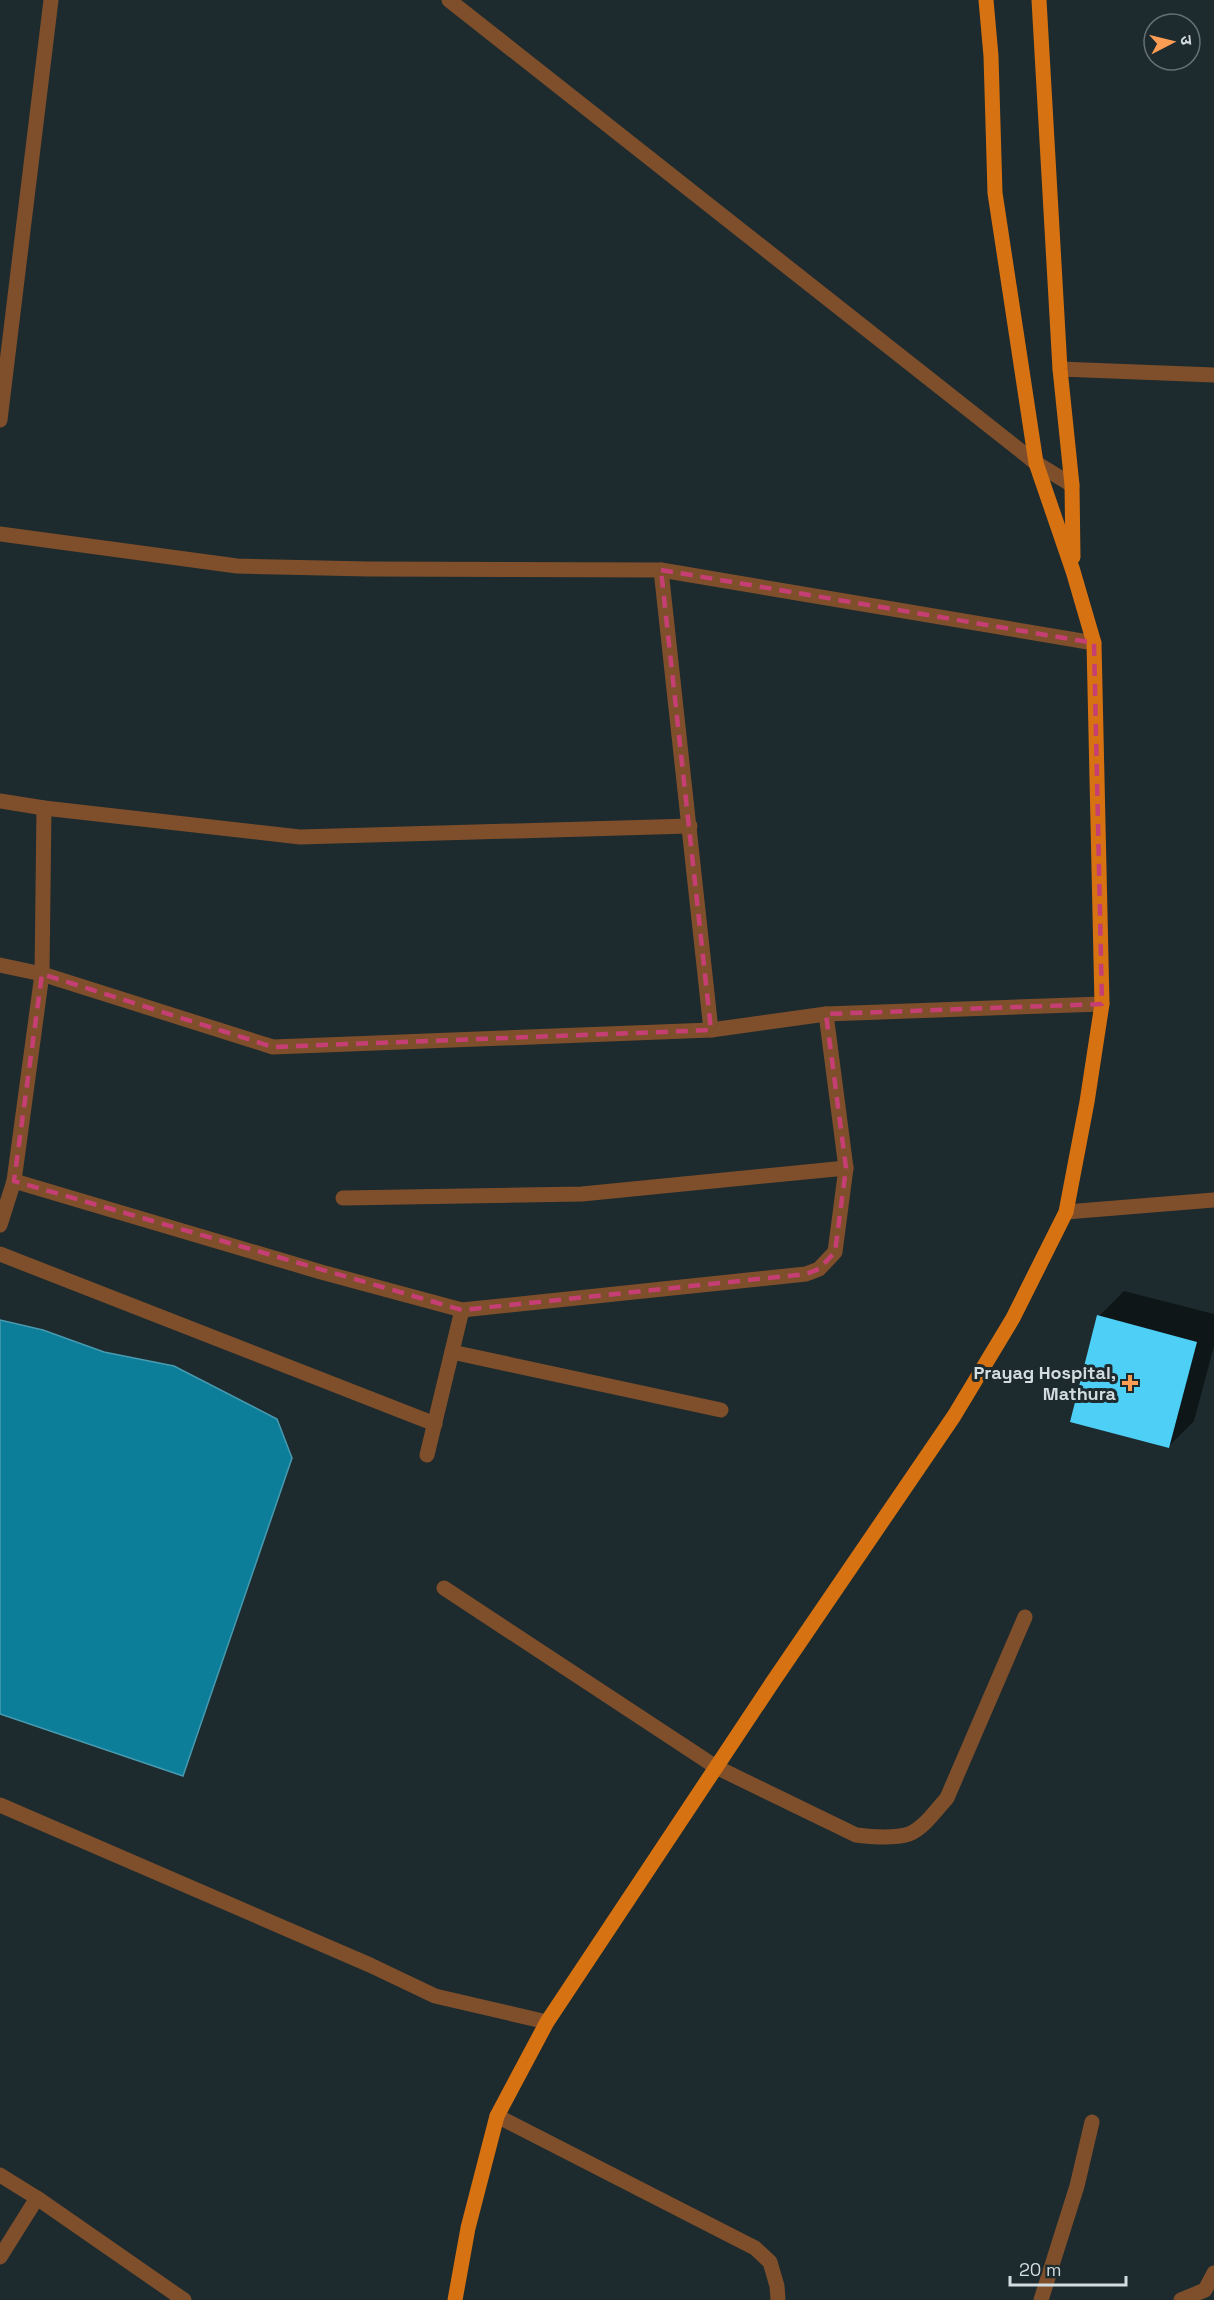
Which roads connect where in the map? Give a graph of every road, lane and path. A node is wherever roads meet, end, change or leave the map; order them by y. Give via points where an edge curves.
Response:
1 (51, 0) edge
2 (448, 0) edge
3 (986, 0) edge
4 (1039, 0) edge
5 (1060, 369) junction
6 (1214, 375) edge
7 (0, 420) edge
8 (1036, 463) junction
9 (1072, 485) junction
10 (0, 534) edge
11 (662, 570) junction
12 (1073, 571) junction
13 (1094, 643) junction
14 (0, 801) edge
15 (44, 808) junction
16 (690, 826) junction
17 (0, 965) edge
18 (42, 974) junction
19 (1102, 1004) junction
20 (826, 1014) junction
21 (711, 1030) junction
22 (846, 1168) junction
23 (14, 1181) junction
24 (343, 1198) dead end
25 (1214, 1200) edge
26 (1066, 1212) junction
27 (0, 1224) edge
28 (0, 1254) edge
29 (462, 1310) junction
30 (452, 1352) junction
31 (721, 1410) dead end
32 (435, 1424) junction
33 (427, 1455) dead end
34 (444, 1588) dead end
35 (1025, 1617) dead end
36 (716, 1767) junction
37 (0, 1804) edge
38 (547, 2022) junction
39 (497, 2116) junction
40 (1092, 2121) dead end
41 (0, 2175) edge
42 (37, 2198) junction
43 (0, 2257) edge
44 (1214, 2273) edge
45 (184, 2300) edge
46 (456, 2300) edge
47 (778, 2300) edge
48 (1041, 2300) edge
49 (1181, 2300) edge

1 - 7 street
2 - 8 street
3 - 8 main road via 995,193
4 - 5 main road
5 - 6 street
5 - 9 main road
8 - 9 street
8 - 12 main road
9 - 12 main road
10 - 11 street via 237,566
11 - 13 street
11 - 16 street
12 - 13 main road
13 - 19 main road
14 - 15 street
15 - 16 street via 300,837
15 - 18 street
16 - 21 street
17 - 18 street
18 - 21 street via 273,1047
18 - 23 street
19 - 20 street
19 - 26 main road
20 - 21 street
20 - 22 street
22 - 24 street via 582,1194
22 - 29 street via 835,1251 819,1269 806,1274
23 - 27 street
23 - 29 street
25 - 26 street
26 - 36 main road via 1013,1318 954,1416
28 - 32 street
29 - 30 street
30 - 31 street
30 - 32 street
32 - 33 street
34 - 36 street
35 - 36 street via 947,1798 909,1833 856,1835
36 - 38 main road
37 - 38 street via 435,1996
38 - 39 main road
39 - 46 main road via 468,2228
39 - 47 street via 755,2248 770,2262
40 - 48 street via 1077,2186
41 - 42 street
42 - 43 street
42 - 45 street
44 - 49 street via 1205,2290

